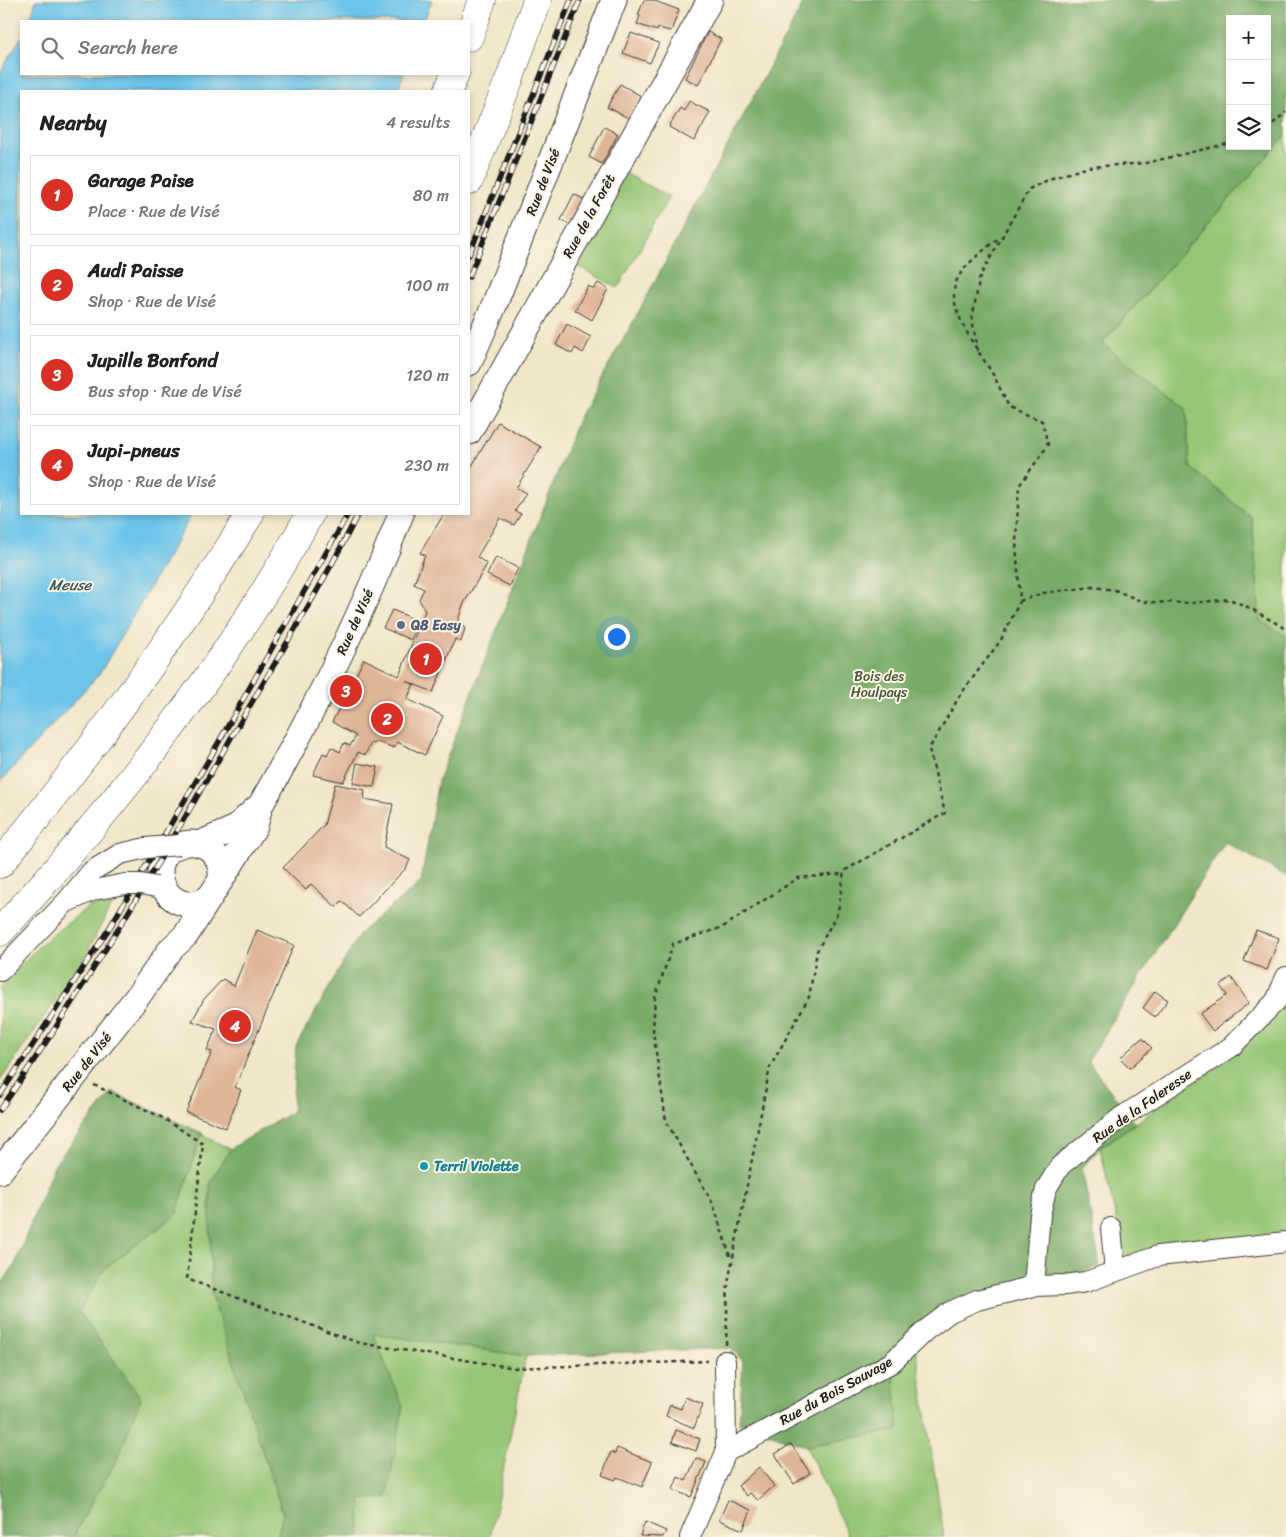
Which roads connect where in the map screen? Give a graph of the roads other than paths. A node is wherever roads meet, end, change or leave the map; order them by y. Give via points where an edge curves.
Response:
1 (482, 0) edge
2 (537, 0) edge
3 (614, 0) edge
4 (710, 0) edge
5 (470, 34) edge
6 (455, 75) edge
7 (448, 90) edge
8 (470, 179) edge
9 (470, 361) edge
10 (470, 430) edge
11 (249, 515) edge
12 (309, 515) edge
13 (401, 515) edge
14 (260, 806) junction
15 (189, 844) junction
16 (0, 864) edge
17 (216, 888) junction
18 (164, 889) junction
19 (67, 901) junction
20 (0, 932) edge
21 (171, 949) junction
22 (0, 971) edge
23 (1286, 977) edge
24 (0, 1172) edge
25 (1111, 1228) dead end
26 (1286, 1242) edge
27 (1115, 1271) junction
28 (1034, 1286) junction
29 (725, 1361) road end
30 (726, 1452) junction
31 (690, 1537) edge

1 - 5 highway
2 - 8 highway
3 - 9 main road, Rue de Visé
4 - 10 main road, Rue de la Forêt
6 - 7 highway
11 - 16 highway via 203,591 143,678
12 - 20 highway via 247,619 155,749 52,877
13 - 14 main road, Rue de Visé via 325,688
14 - 15 main road, Rue de Visé via 234,829
14 - 17 main road, Rue de Visé via 256,826
15 - 17 main road via 211,850 218,859
15 - 18 main road, Rue de Visé via 165,856 161,866
15 - 19 street, bridge via 120,854 82,881
17 - 18 main road via 200,902 189,904
17 - 21 main road, Rue de Visé via 186,935
18 - 19 street, bridge via 125,884 94,890
18 - 21 main road, Rue de Visé via 176,916
19 - 22 street
21 - 24 main road, Rue de Visé
23 - 28 street, Rue de la Foleresse via 1276,1001 1230,1047 1120,1118 1060,1166 1046,1189 1040,1215
25 - 27 street
26 - 27 street, Rue du Bois Sauvage via 1158,1256
27 - 28 street, Rue du Bois Sauvage via 1086,1282
28 - 30 street, Rue du Bois Sauvage via 977,1300 950,1312 892,1363
29 - 30 street
30 - 31 street

